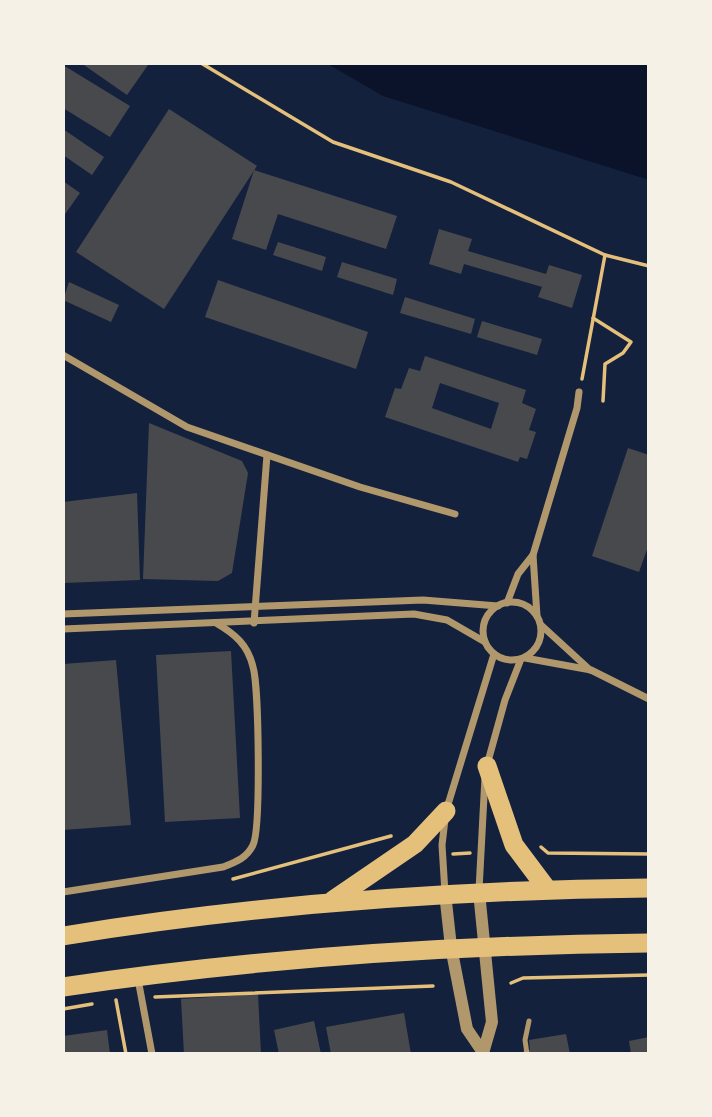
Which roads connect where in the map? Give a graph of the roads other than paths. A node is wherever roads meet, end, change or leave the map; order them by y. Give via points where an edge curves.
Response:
1 (63, 355) edge
2 (579, 392) road end
3 (267, 455) junction
4 (455, 514) dead end
5 (533, 555) junction
6 (507, 603) junction
7 (255, 606) junction
8 (498, 606) junction
9 (63, 614) edge
10 (537, 616) junction
11 (216, 623) junction
12 (254, 623) junction
13 (541, 625) junction
14 (63, 629) edge
15 (485, 642) junction
16 (494, 654) junction
17 (523, 658) junction
18 (591, 670) junction
19 (649, 699) edge
20 (487, 766) junction
21 (446, 811) junction
22 (649, 888) edge
23 (547, 889) junction
24 (63, 892) edge
25 (479, 892) junction
26 (445, 893) junction
27 (332, 901) junction
28 (63, 936) edge
29 (649, 943) edge
30 (483, 946) junction
31 (452, 947) junction
32 (138, 976) junction
33 (63, 987) edge
34 (529, 1021) dead end
35 (483, 1053) edge
36 (152, 1054) edge
37 (527, 1054) edge

1 - 3 street via 187,427
2 - 5 street
3 - 4 street
3 - 7 street
5 - 6 street via 518,575
5 - 10 street
6 - 8 street
6 - 10 street via 524,605
7 - 8 street via 435,600
7 - 9 street
7 - 12 street
8 - 15 street via 485,622
10 - 13 street
11 - 12 street
11 - 14 street
11 - 24 street via 244,643 254,668 258,809 254,844 245,858 223,867
12 - 15 street via 414,614 447,620
13 - 17 street via 538,644
13 - 18 street
15 - 16 street
16 - 17 street via 507,660
16 - 21 street
17 - 18 street
17 - 20 street via 505,700
18 - 19 street
20 - 23 highway via 514,845
20 - 25 street
21 - 26 street via 442,845
21 - 27 highway via 415,844
22 - 23 highway
23 - 25 highway
25 - 26 highway
25 - 30 street
26 - 27 highway
26 - 31 street
27 - 28 highway
29 - 30 highway
30 - 31 highway
30 - 35 street via 492,1022
31 - 32 highway
31 - 35 street via 467,1029
32 - 33 highway
32 - 36 street
34 - 37 lane

